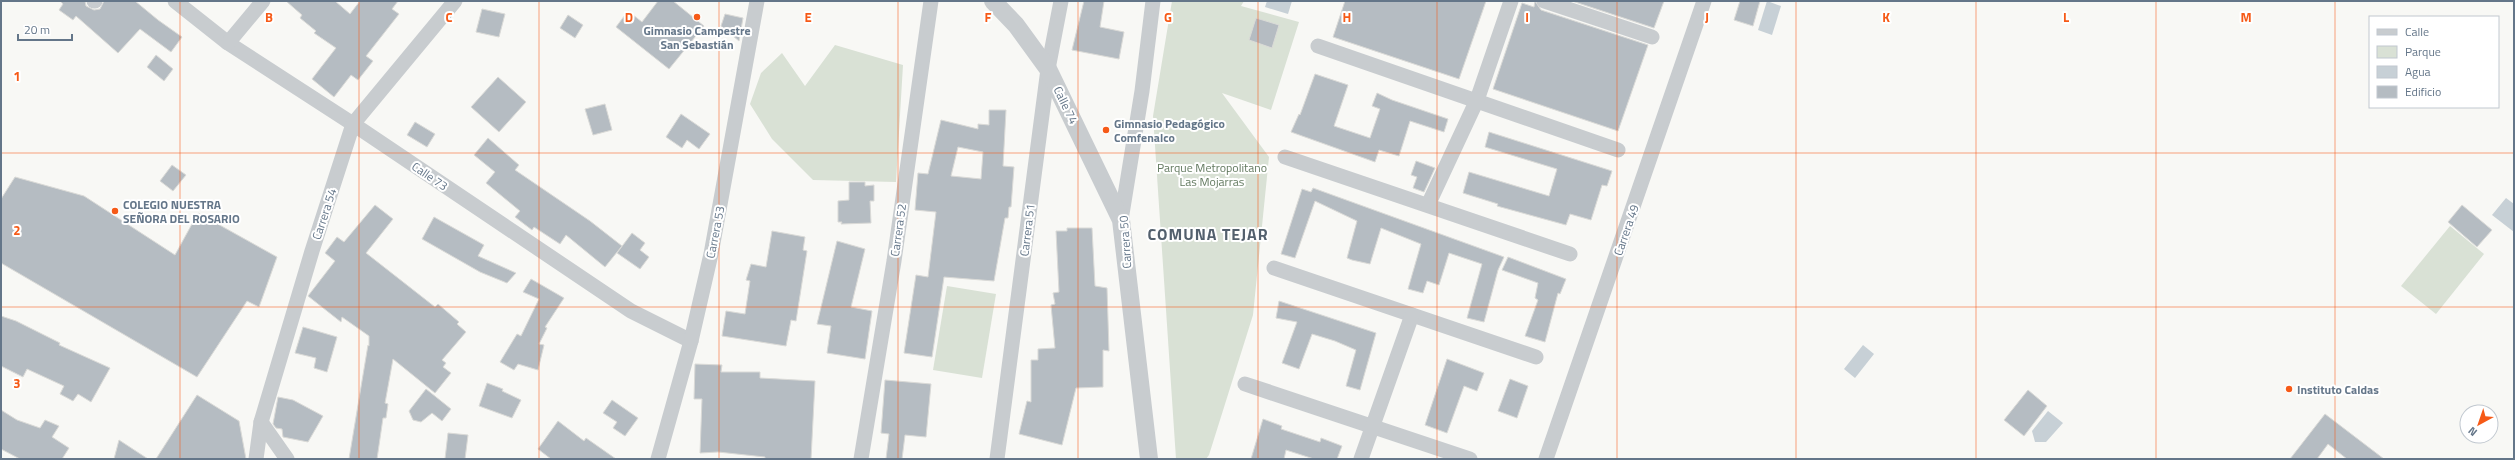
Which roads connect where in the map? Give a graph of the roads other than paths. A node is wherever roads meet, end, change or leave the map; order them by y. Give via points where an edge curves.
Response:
1 (175, 1) edge
2 (263, 1) edge
3 (455, 1) edge
4 (758, 1) edge
5 (930, 1) edge
6 (993, 1) edge
7 (1061, 1) edge
8 (1154, 1) edge
9 (1511, 1) edge
10 (1544, 1) edge
11 (1704, 1) edge
12 (1652, 37) dead end
13 (228, 43) junction
14 (1318, 46) dead end
15 (1048, 69) junction
16 (1477, 100) junction
17 (353, 124) junction
18 (1618, 150) dead end
19 (1285, 157) dead end
20 (1428, 205) junction
21 (1121, 220) junction
22 (1570, 254) dead end
23 (1274, 268) dead end
24 (1412, 315) junction
25 (691, 341) junction
26 (1536, 357) dead end
27 (1245, 384) dead end
28 (261, 422) junction
29 (1373, 426) junction
30 (256, 459) edge
31 (287, 459) edge
32 (658, 459) edge
33 (861, 459) edge
34 (997, 459) edge
35 (1149, 459) edge
36 (1361, 459) edge
37 (1470, 459) edge
38 (1546, 459) edge

1 - 13 street, Calle 73
2 - 13 street
3 - 17 street, Carrera 54
4 - 25 street, Carrera 53 via 711,254
5 - 33 street, Carrera 52 via 894,261
6 - 15 street, Calle 74 via 1016,26
7 - 15 street, Carrera 51
8 - 21 street, Carrera 50
9 - 16 street
10 - 12 street
11 - 38 street, Carrera 49
13 - 17 street, Calle 73
14 - 16 street
15 - 21 street, Calle 74
15 - 34 street, Carrera 51
16 - 18 street
16 - 20 street
17 - 25 street, Calle 73 via 631,311
17 - 28 street, Carrera 54
19 - 20 street
20 - 22 street
21 - 35 street, Carrera 50
23 - 24 street
24 - 26 street
24 - 29 street
25 - 32 street, Carrera 53
27 - 29 street
28 - 30 street, Carrera 54
28 - 31 street
29 - 36 street
29 - 37 street

